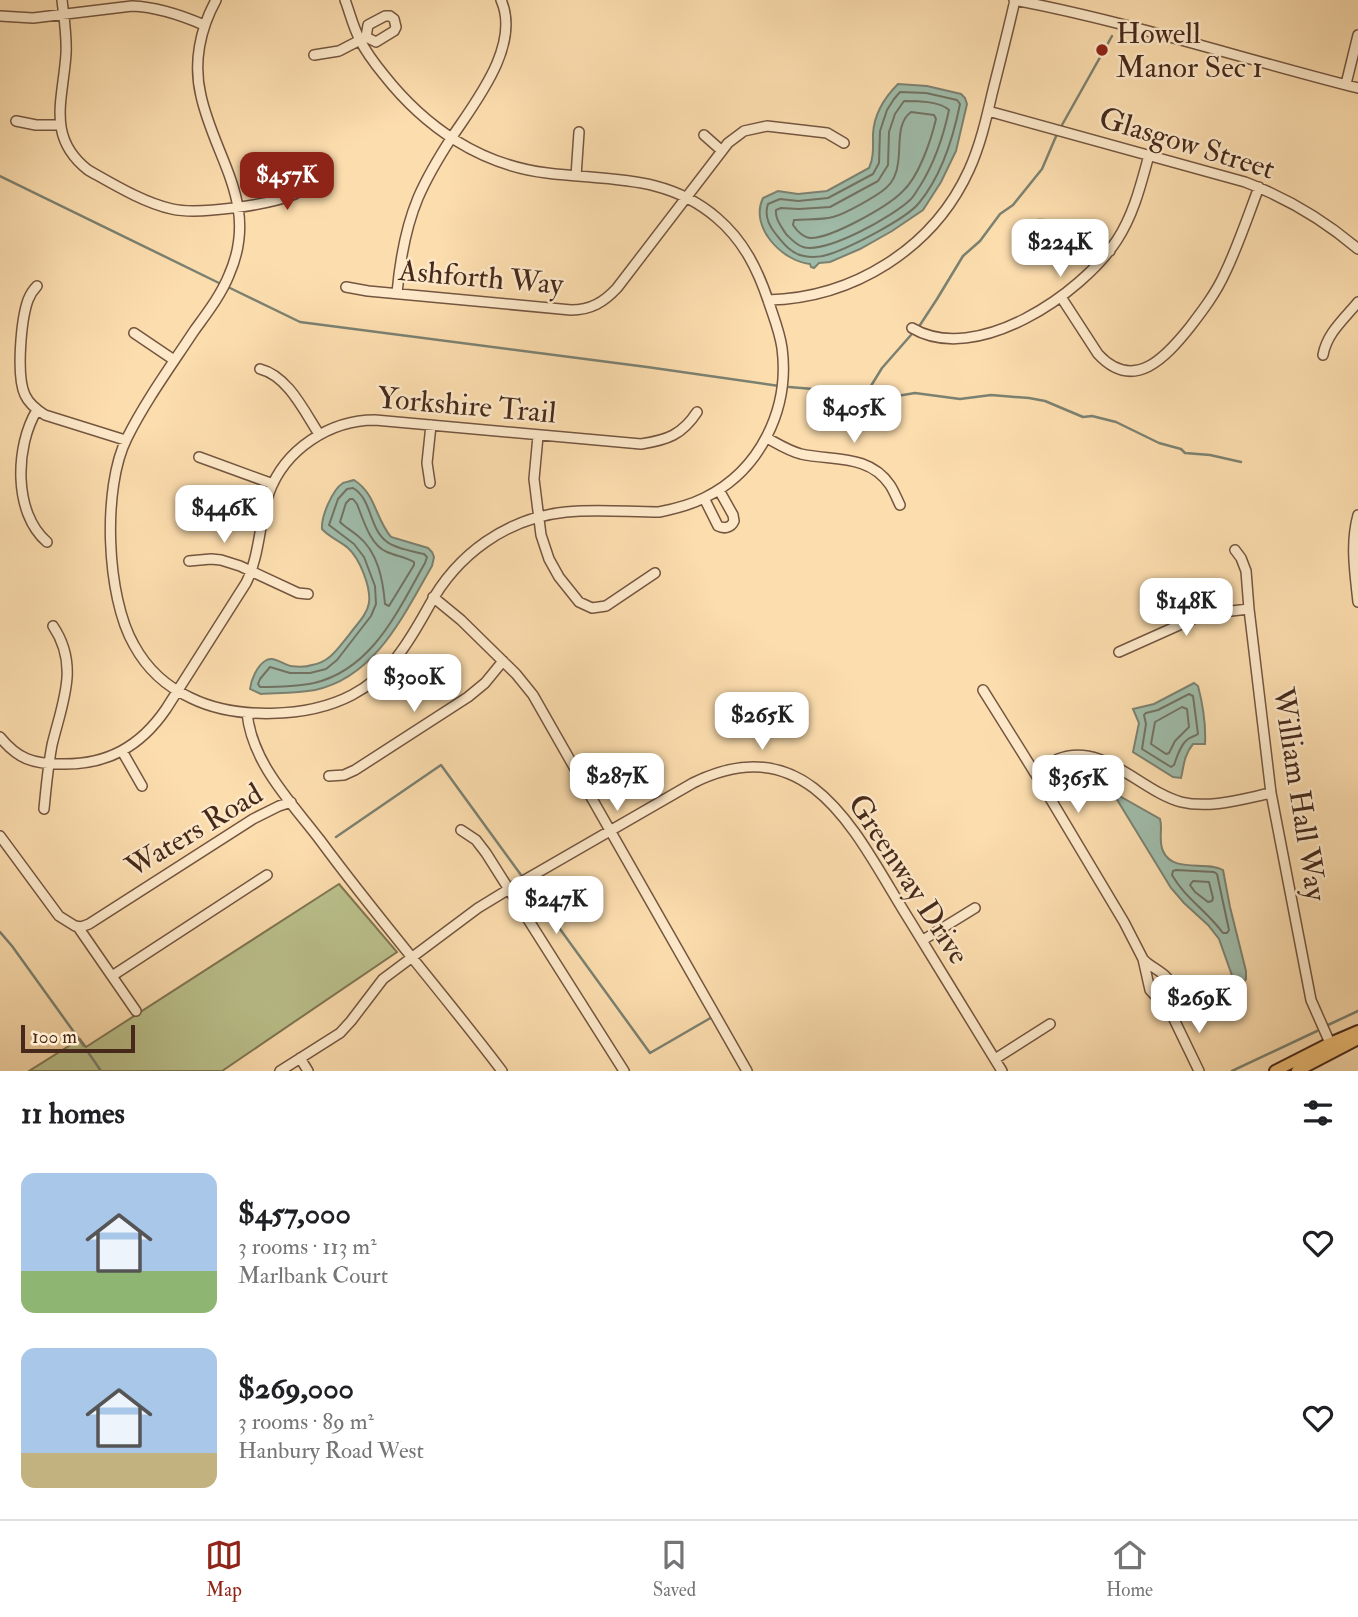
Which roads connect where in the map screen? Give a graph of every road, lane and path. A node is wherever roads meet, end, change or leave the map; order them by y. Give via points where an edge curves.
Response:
1 (62, 0) edge
2 (216, 0) edge
3 (345, 0) edge
4 (501, 0) edge
5 (1015, 0) edge
6 (64, 15) junction
7 (0, 16) edge
8 (204, 25) junction
9 (1358, 35) edge
10 (363, 38) junction
11 (314, 54) dead end
12 (1346, 85) junction
13 (1358, 88) edge
14 (988, 111) junction
15 (16, 121) dead end
16 (60, 125) junction
17 (579, 132) dead end
18 (704, 135) dead end
19 (451, 139) junction
20 (844, 143) dead end
21 (722, 151) junction
22 (1149, 155) junction
23 (576, 176) junction
24 (316, 177) dead end
25 (1259, 187) junction
26 (686, 197) junction
27 (238, 207) junction
28 (1024, 227) dead end
29 (1358, 249) edge
30 (1110, 251) junction
31 (37, 286) dead end
32 (346, 287) dead end
33 (397, 293) junction
34 (1061, 297) junction
35 (768, 300) junction
36 (1358, 302) edge
37 (912, 328) dead end
38 (134, 333) dead end
39 (1323, 355) dead end
40 (174, 360) junction
41 (260, 369) dead end
42 (37, 410) junction
43 (697, 412) dead end
44 (430, 425) junction
45 (319, 435) junction
46 (538, 436) junction
47 (767, 438) junction
48 (125, 440) junction
49 (199, 457) dead end
50 (430, 483) dead end
51 (273, 484) junction
52 (719, 490) junction
53 (704, 498) junction
54 (900, 505) dead end
55 (1358, 515) edge
56 (540, 517) junction
57 (47, 542) dead end
58 (1235, 550) dead end
59 (189, 561) dead end
60 (251, 572) junction
61 (655, 573) dead end
62 (308, 594) dead end
63 (433, 597) junction
64 (1358, 599) edge
65 (1249, 609) junction
66 (53, 626) dead end
67 (1119, 652) dead end
68 (503, 661) junction
69 (982, 690) dead end
70 (177, 691) junction
71 (247, 713) junction
72 (0, 737) edge
73 (122, 751) junction
74 (49, 764) junction
75 (1034, 772) junction
76 (330, 776) dead end
77 (142, 786) dead end
78 (1271, 793) junction
79 (291, 802) junction
80 (44, 809) dead end
81 (461, 830) dead end
82 (610, 831) junction
83 (0, 836) edge
84 (267, 875) dead end
85 (509, 889) junction
86 (975, 908) dead end
87 (78, 927) junction
88 (922, 940) junction
89 (411, 957) junction
90 (1143, 959) junction
91 (112, 976) junction
92 (136, 1011) dead end
93 (1171, 1013) junction
94 (1050, 1024) dead end
95 (1358, 1031) edge
96 (1358, 1039) edge
97 (1329, 1043) junction
98 (300, 1058) junction
99 (995, 1059) junction
100 (280, 1071) edge
101 (308, 1071) edge
102 (502, 1071) edge
103 (624, 1071) edge
104 (747, 1071) edge
105 (1002, 1071) edge
106 (1199, 1071) edge
107 (1275, 1071) edge
108 (1297, 1071) edge

1 - 6 street
2 - 8 street
3 - 10 street
4 - 19 street via 507,22 500,52 487,83
5 - 12 street
5 - 14 street
6 - 7 street
6 - 8 street via 147,7
6 - 16 street
8 - 27 street via 198,53 200,94 233,181
9 - 12 street
10 - 11 street via 339,51
10 - 19 street via 395,89
12 - 13 street
14 - 22 street, Glasgow Street
14 - 35 street via 974,158 956,195 908,250 842,286 810,296
15 - 16 street
16 - 27 street via 68,148 81,164 151,202 189,212
17 - 23 street
18 - 21 street
19 - 23 street via 507,165
19 - 33 street via 408,224
20 - 21 street, Ashforth Way via 818,131 761,126 734,137
21 - 26 street, Ashforth Way
22 - 25 street, Glasgow Street
22 - 30 street via 1131,214
23 - 26 street via 638,181
24 - 27 street via 295,194
25 - 29 street, Glasgow Street via 1305,210
25 - 34 street via 1210,300 1154,365 1129,371 1105,361
26 - 33 street, Ashforth Way via 617,288 586,309
26 - 35 street via 737,239 756,268
27 - 40 street via 239,231 231,271
28 - 30 street via 1045,225 1075,232
30 - 34 street
31 - 42 street via 26,308 20,377
32 - 33 street, Ashforth Way
34 - 37 street via 988,333 954,339
35 - 47 street via 784,369 780,400
36 - 39 street via 1331,332
38 - 40 street
40 - 48 street
41 - 45 street via 274,374 288,388
42 - 48 street
42 - 57 street via 23,446 21,485 31,523
43 - 46 street, Yorkshire Trail via 682,430 657,442
44 - 45 street, Yorkshire Trail via 366,420
44 - 46 street, Yorkshire Trail
44 - 50 street
45 - 51 street, Yorkshire Trail via 296,452
46 - 56 street via 534,480
47 - 52 street via 744,469
47 - 54 street via 797,453 864,464 890,485
48 - 70 street via 112,501 117,596 123,621 142,658
49 - 51 street
51 - 60 street, Yorkshire Trail
52 - 53 street
52 - 53 street via 733,515 731,526 718,526
53 - 56 street via 659,512 569,512
55 - 64 street via 1353,551
56 - 61 street via 549,559 582,605 606,606
56 - 63 street via 504,530 474,549
58 - 65 street, William Hall Way via 1246,571
59 - 60 street via 221,560
60 - 62 street
60 - 70 street, Yorkshire Trail
63 - 68 street
63 - 71 street via 395,662 363,689 310,709
65 - 67 street via 1195,618
65 - 78 street, William Hall Way
66 - 74 street via 66,652 68,673
68 - 76 street via 468,697 355,770
68 - 82 street via 533,695
69 - 75 street
70 - 71 street via 213,708
70 - 73 street, Yorkshire Trail via 156,723
71 - 79 street via 254,745
72 - 74 street, Yorkshire Trail via 24,758
73 - 74 street, Yorkshire Trail via 89,763
73 - 77 street
74 - 80 street
75 - 78 street via 1059,759 1083,756 1107,763 1180,802 1217,804
75 - 90 street
78 - 97 street, William Hall Way via 1311,1000
79 - 87 street, Waters Road via 253,819
79 - 89 street, Waters Road
81 - 85 street via 476,840
82 - 85 street, Greenway Drive
82 - 88 street, Greenway Drive via 712,774 743,767 785,772 812,786 840,812
82 - 104 street
83 - 87 street via 53,910
84 - 91 street
85 - 89 street, Greenway Drive
85 - 103 street
86 - 88 street
87 - 91 street
88 - 99 street, Greenway Drive
89 - 98 street, Greenway Drive via 383,979 346,1028
89 - 102 street, Waters Road
90 - 93 street via 1150,990
90 - 93 street via 1169,980
91 - 92 street
93 - 106 street
94 - 99 street
95 - 97 main road
96 - 108 main road
97 - 107 main road
98 - 100 street, Greenway Drive
98 - 101 street
99 - 105 street, Greenway Drive

